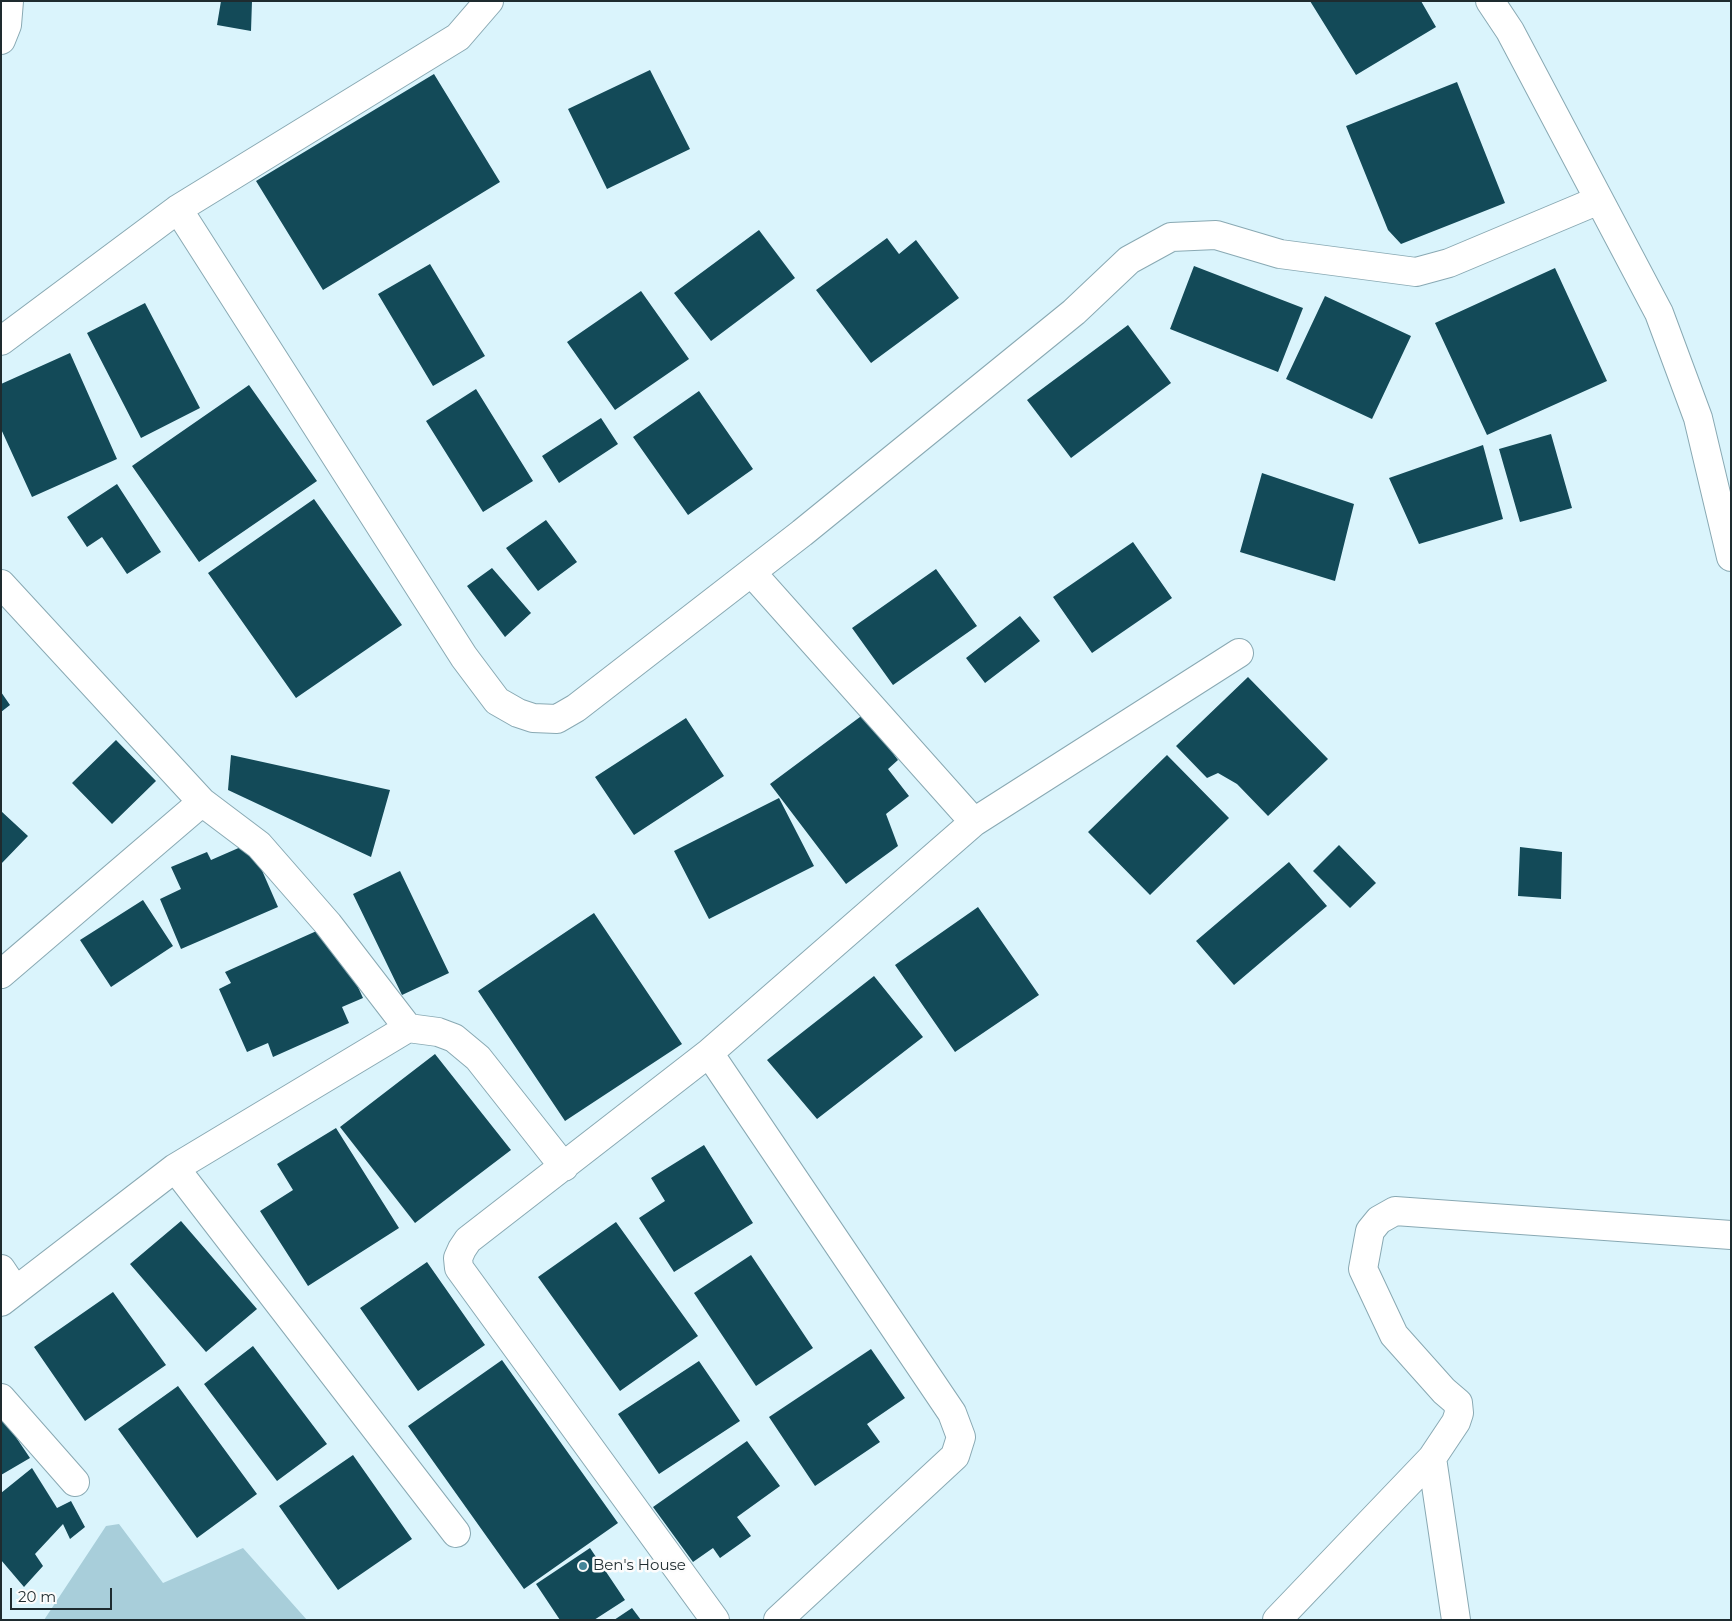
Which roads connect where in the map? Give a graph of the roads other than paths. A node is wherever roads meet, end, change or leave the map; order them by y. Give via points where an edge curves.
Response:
1 (9, 1) edge
2 (489, 1) edge
3 (1490, 1) edge
4 (1, 40) edge
5 (1599, 200) junction
6 (178, 209) junction
7 (1, 341) edge
8 (1731, 557) edge
9 (752, 572) junction
10 (1, 584) edge
11 (1239, 653) dead end
12 (202, 802) junction
13 (974, 822) junction
14 (1, 974) edge
15 (408, 1028) junction
16 (709, 1053) junction
17 (564, 1167) junction
18 (175, 1168) junction
19 (1731, 1234) edge
20 (6, 1287) edge
21 (1, 1398) edge
22 (1432, 1458) junction
23 (75, 1482) dead end
24 (456, 1534) dead end
25 (715, 1620) edge
26 (778, 1620) edge
27 (1277, 1620) edge
28 (1456, 1620) edge

1 - 4 street via 8,25
2 - 6 street via 458,37
3 - 5 street via 1510,31
5 - 8 street via 1658,313 1698,418
5 - 9 street via 1450,263 1416,272 1280,254 1216,235 1171,237 1130,260 1074,312
6 - 7 street
6 - 9 street via 464,657 497,700 533,718 557,719 576,708
9 - 13 street
10 - 12 street
11 - 13 street
12 - 14 street
12 - 15 street via 258,845 328,924
13 - 16 street
15 - 17 street via 454,1038 478,1058
15 - 18 street
16 - 17 street
16 - 26 street via 952,1413 961,1437 955,1456
17 - 25 street via 468,1240 458,1258 459,1268
18 - 20 street
18 - 24 street
19 - 22 street via 1396,1212 1379,1220 1370,1231 1363,1269 1394,1335 1458,1403 1460,1413 1456,1422
21 - 23 street
22 - 27 street
22 - 28 street

